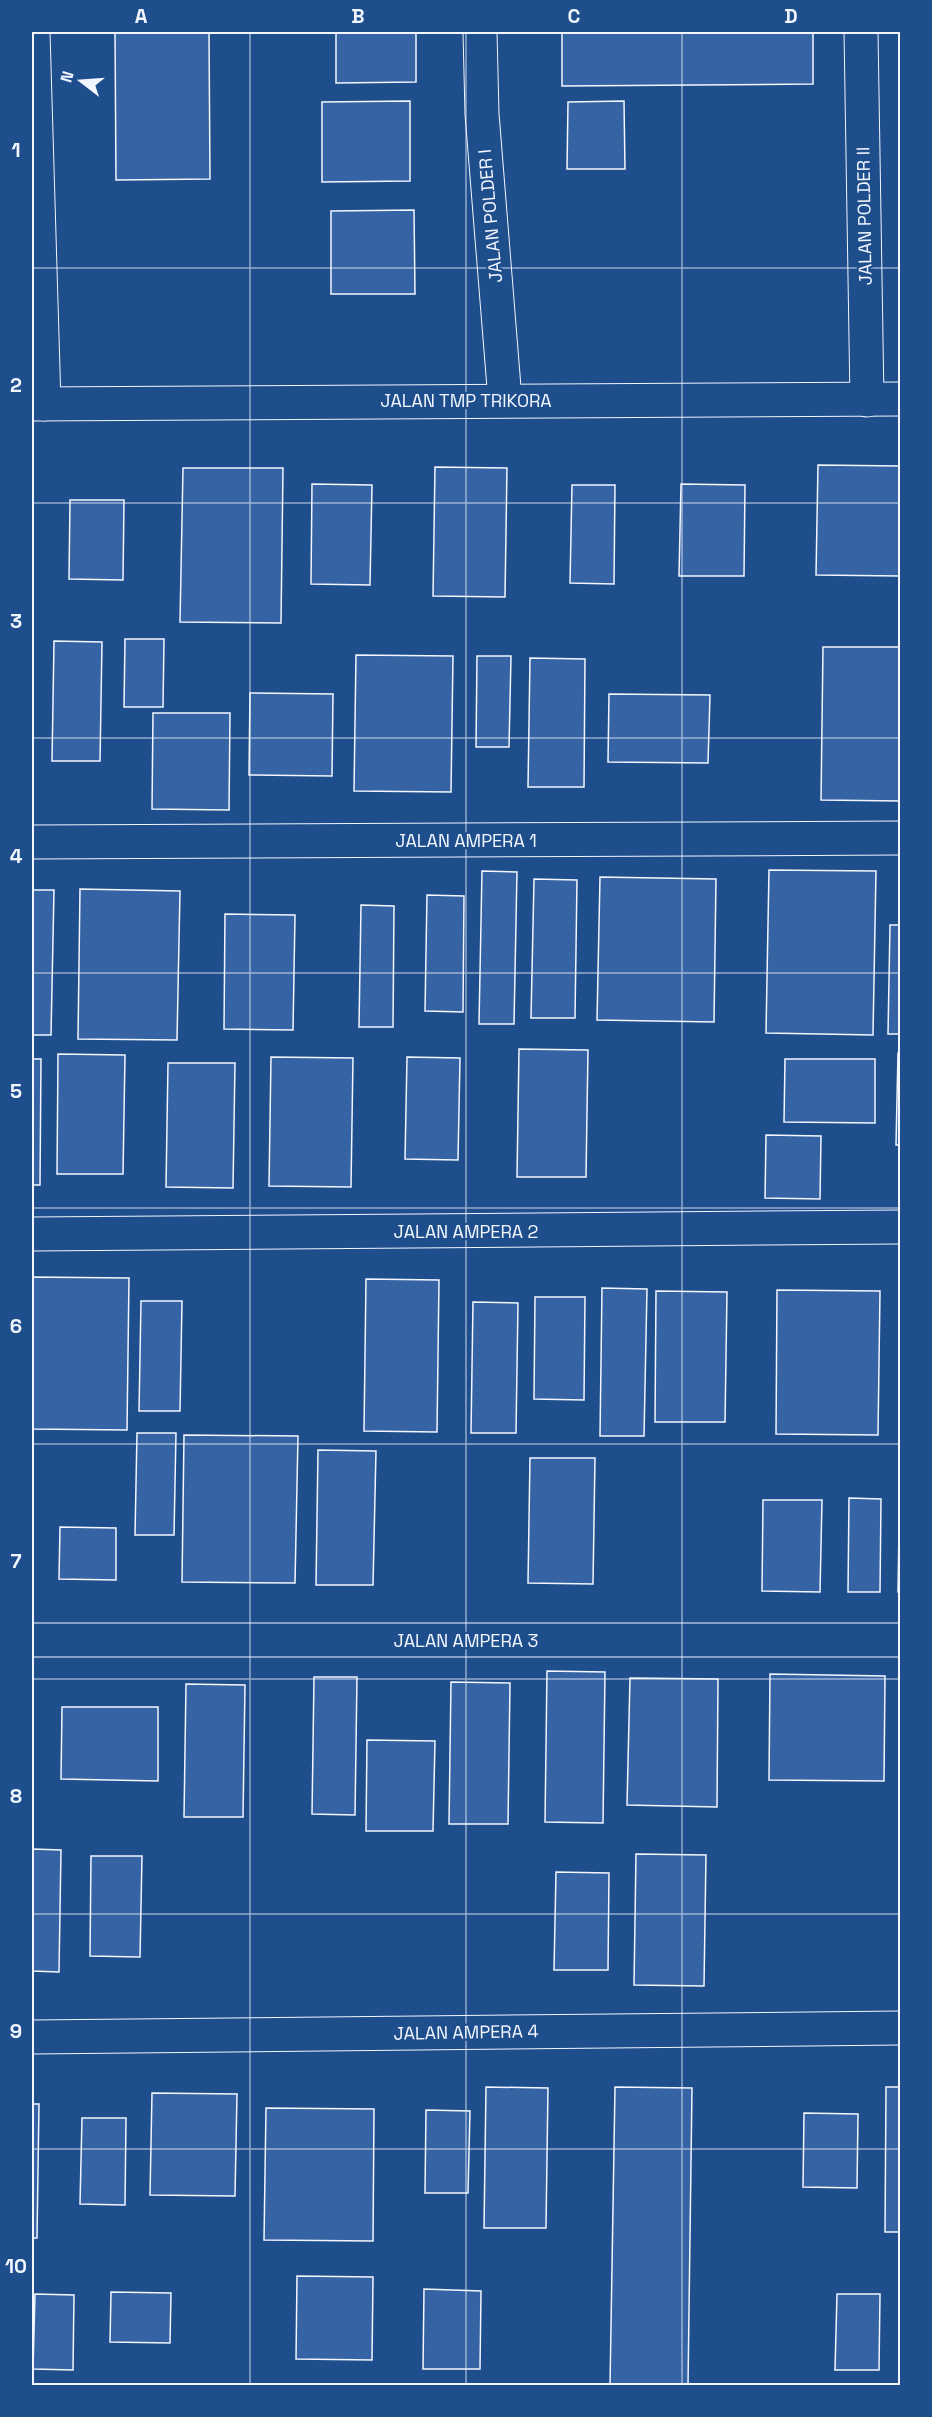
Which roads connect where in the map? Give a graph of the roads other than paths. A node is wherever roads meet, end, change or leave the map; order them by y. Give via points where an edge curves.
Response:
1 (33, 32) edge
2 (480, 32) edge
3 (861, 32) edge
4 (900, 399) edge
5 (505, 400) junction
6 (867, 400) junction
7 (38, 404) edge
8 (900, 838) edge
9 (32, 842) edge
10 (900, 1227) edge
11 (32, 1234) edge
12 (32, 1640) edge
13 (900, 1640) edge
14 (900, 2028) edge
15 (32, 2037) edge

1 - 7 main road
2 - 5 main road, JALAN POLDER I via 482,114
3 - 6 main road, JALAN POLDER II
4 - 6 main road, JALAN TMP TRIKORA
5 - 6 main road, JALAN TMP TRIKORA
5 - 7 main road, JALAN TMP TRIKORA
8 - 9 main road, JALAN AMPERA 1
10 - 11 main road, JALAN AMPERA 2
12 - 13 main road, JALAN AMPERA 3
14 - 15 main road, JALAN AMPERA 4

